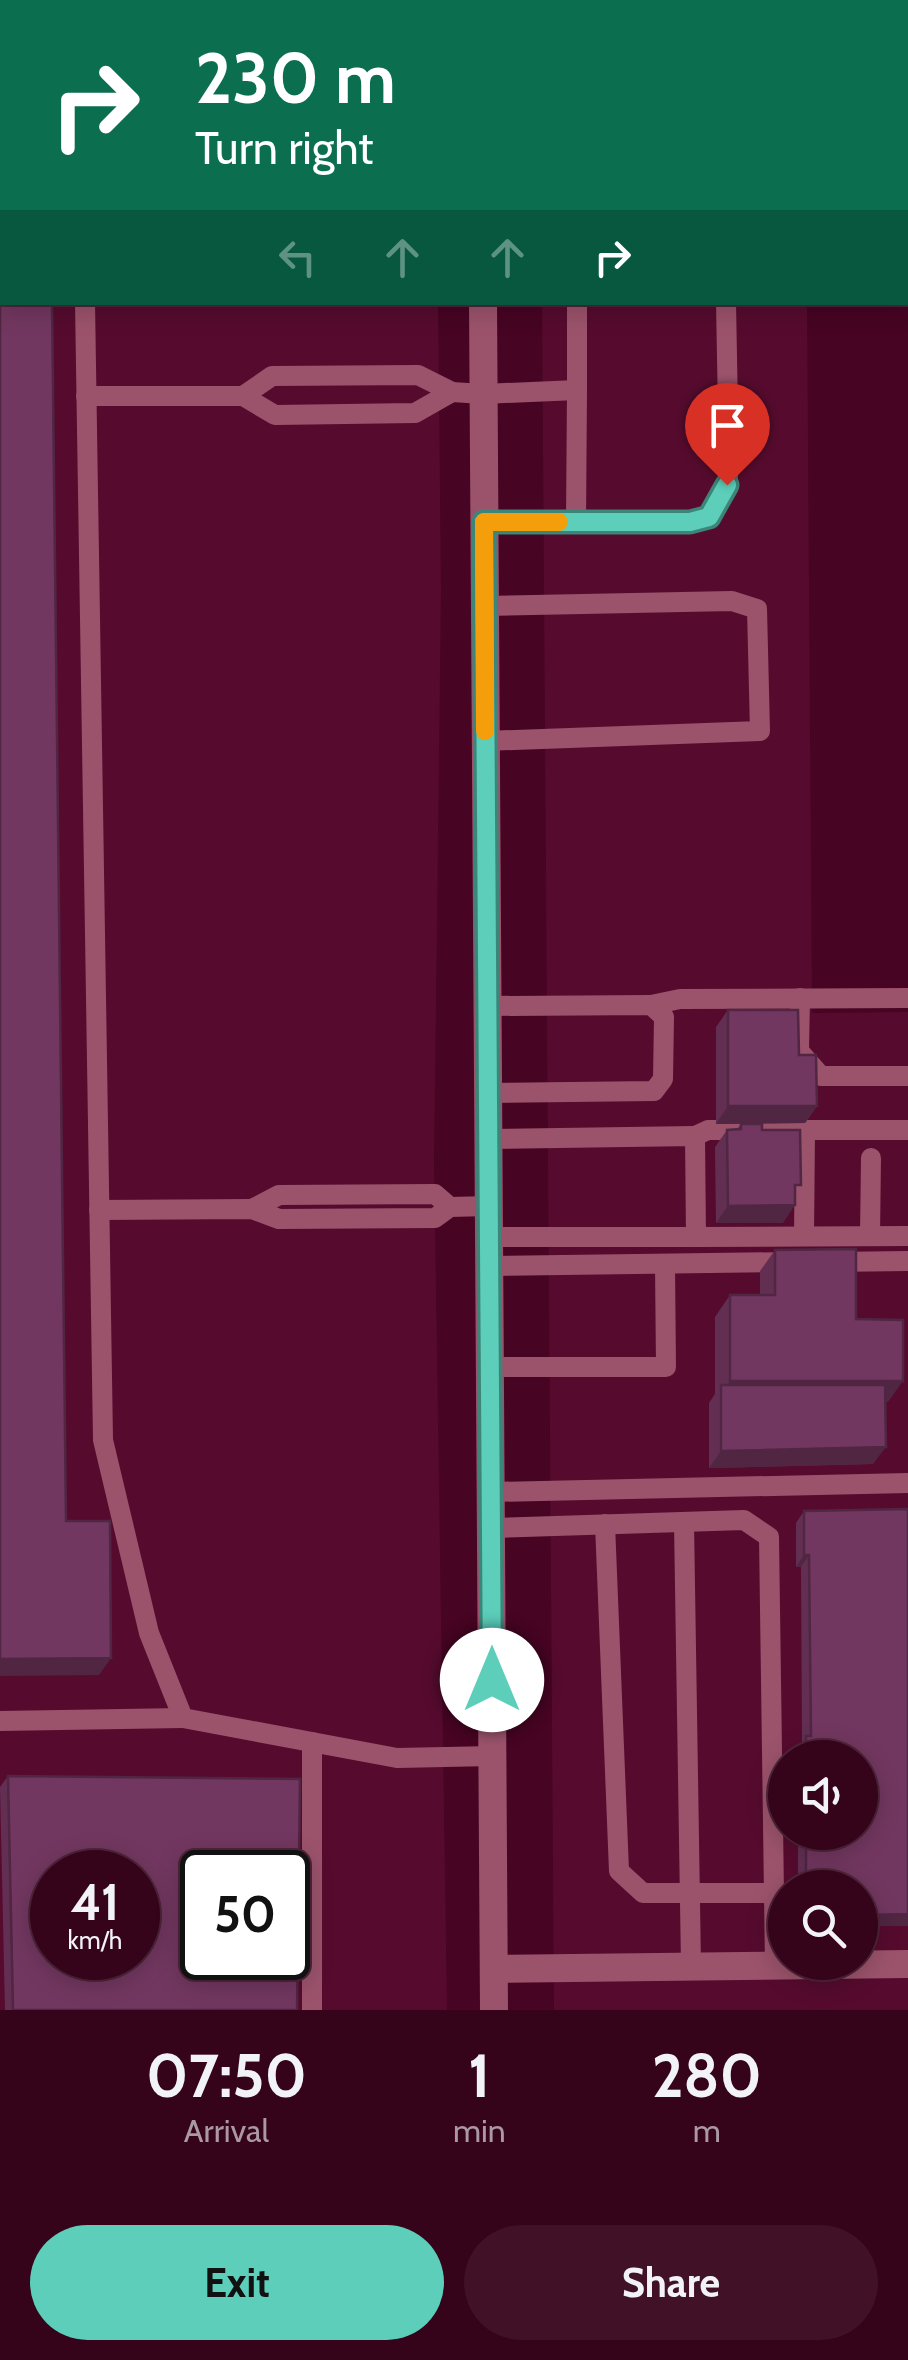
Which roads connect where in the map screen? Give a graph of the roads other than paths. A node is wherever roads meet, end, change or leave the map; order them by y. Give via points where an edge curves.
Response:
1 (85, 305) edge
2 (482, 305) edge
3 (577, 305) edge
4 (726, 305) edge
5 (576, 390) junction
6 (452, 392) junction
7 (483, 394) junction
8 (86, 396) junction
9 (243, 396) junction
10 (484, 522) junction
11 (576, 522) junction
12 (485, 606) junction
13 (486, 741) junction
14 (800, 998) junction
15 (908, 998) edge
16 (488, 1006) junction
17 (651, 1006) junction
18 (908, 1076) edge
19 (488, 1093) junction
20 (908, 1130) edge
21 (805, 1131) junction
22 (694, 1136) junction
23 (488, 1139) junction
24 (871, 1158) dead end
25 (489, 1206) junction
26 (99, 1210) junction
27 (696, 1236) junction
28 (804, 1236) junction
29 (870, 1236) junction
30 (908, 1236) edge
31 (489, 1237) junction
32 (908, 1261) edge
33 (489, 1266) junction
34 (665, 1266) junction
35 (490, 1368) junction
36 (908, 1483) edge
37 (490, 1492) junction
38 (684, 1522) junction
39 (605, 1524) junction
40 (491, 1528) junction
41 (183, 1718) junction
42 (0, 1721) edge
43 (312, 1742) junction
44 (493, 1756) junction
45 (774, 1870) edge
46 (768, 1892) edge
47 (690, 1894) junction
48 (878, 1964) edge
49 (908, 1964) edge
50 (690, 1966) junction
51 (768, 1966) edge
52 (494, 1969) junction
53 (312, 2010) edge
54 (494, 2010) edge

1 - 8 lane
2 - 7 main road
3 - 5 lane
4 - 11 lane via 729,466 720,502 709,517 690,522
5 - 7 lane
5 - 11 lane
6 - 7 lane
6 - 9 lane via 415,413 276,414
6 - 9 lane via 418,375 272,376
7 - 10 main road
8 - 9 lane
8 - 26 lane
10 - 11 lane
10 - 12 main road
12 - 13 main road
12 - 13 lane via 732,600 756,609 760,731
13 - 16 main road
14 - 15 lane
14 - 17 lane via 680,999
14 - 18 lane via 799,1052 822,1076
16 - 17 lane
16 - 19 main road
17 - 19 lane via 664,1017 663,1079 654,1091
19 - 23 main road
20 - 21 lane
21 - 22 lane via 708,1130
21 - 28 lane
22 - 23 lane
22 - 27 lane
23 - 25 main road
24 - 29 lane
25 - 26 lane via 450,1207 435,1218
25 - 31 main road
26 - 41 lane via 102,1440 149,1633
27 - 28 lane
27 - 31 lane
28 - 29 lane
29 - 30 lane
31 - 33 main road
32 - 34 lane
33 - 34 lane
33 - 35 main road
34 - 35 lane via 666,1367
35 - 37 main road
36 - 37 lane
37 - 40 main road
38 - 39 lane
38 - 45 lane via 744,1520 769,1538
38 - 47 lane
39 - 40 lane
39 - 47 lane via 619,1871 643,1893
40 - 44 main road
41 - 42 lane
41 - 43 lane
43 - 44 lane via 398,1758
43 - 53 lane
44 - 52 main road
46 - 47 lane
47 - 50 lane
48 - 49 main road
50 - 51 main road
50 - 52 main road
52 - 54 main road

